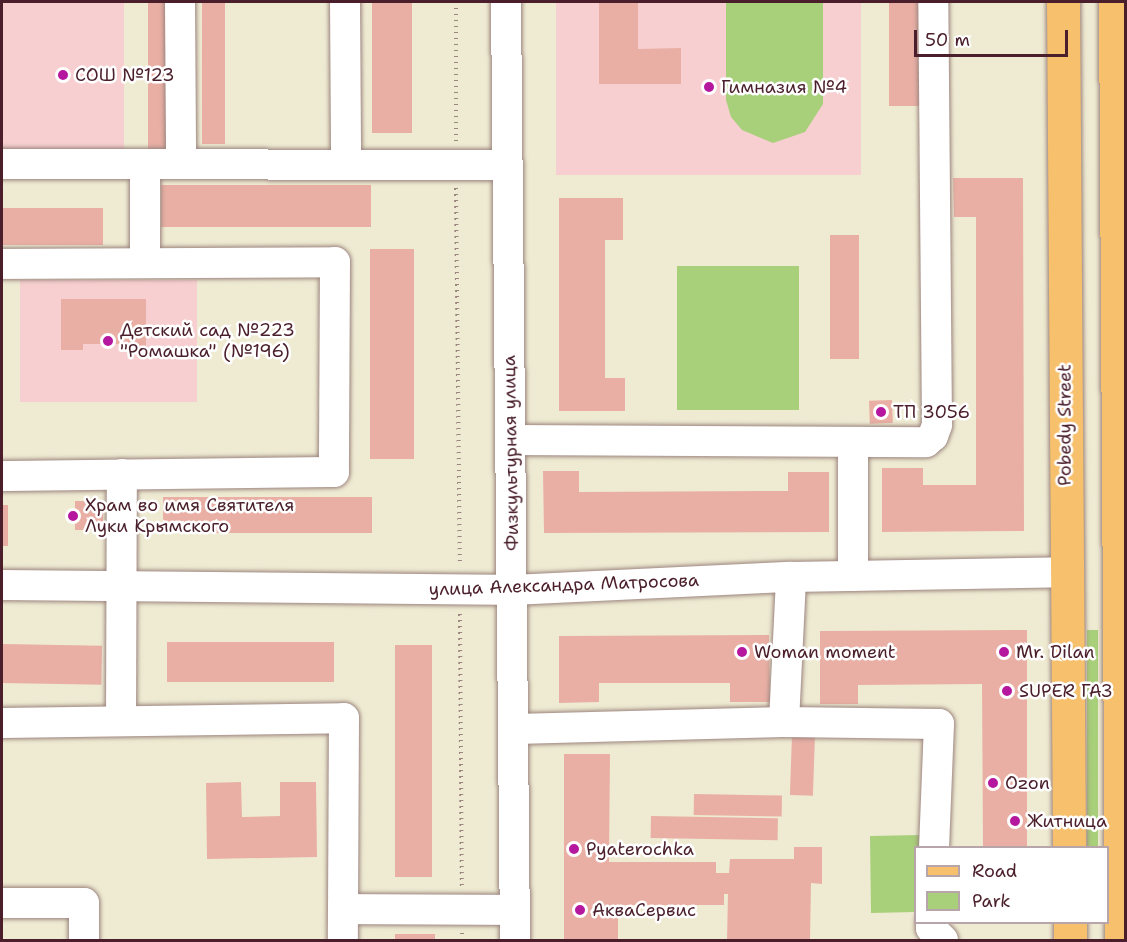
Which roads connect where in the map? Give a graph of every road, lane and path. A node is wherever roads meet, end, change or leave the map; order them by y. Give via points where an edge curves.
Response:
1 (180, 2) edge
2 (345, 2) edge
3 (456, 2) edge
4 (506, 2) edge
5 (933, 2) edge
6 (1063, 2) edge
7 (1115, 2) edge
8 (2, 164) edge
9 (145, 164) junction
10 (181, 164) junction
11 (346, 165) junction
12 (456, 165) junction
13 (507, 165) junction
14 (145, 263) junction
15 (2, 264) edge
16 (510, 440) junction
17 (853, 442) junction
18 (122, 474) junction
19 (2, 476) edge
20 (1066, 572) junction
21 (1121, 574) edge
22 (853, 576) junction
23 (791, 577) junction
24 (2, 585) edge
25 (122, 586) junction
26 (460, 590) junction
27 (513, 590) junction
28 (121, 721) junction
29 (2, 723) edge
30 (784, 723) junction
31 (515, 729) junction
32 (934, 846) edge
33 (1069, 846) edge
34 (2, 903) edge
35 (343, 909) junction
36 (462, 910) junction
37 (515, 910) junction
38 (931, 924) edge
39 (1070, 924) edge
40 (84, 940) edge
41 (343, 940) edge
42 (462, 940) edge
43 (515, 940) edge
44 (943, 940) edge
45 (1070, 940) edge
46 (1121, 940) edge

1 - 10 street
2 - 11 street
3 - 12 path
4 - 13 street, Физкультурная улица
5 - 17 street via 937,425 926,442
6 - 20 main road, Pobedy Street
7 - 21 main road
8 - 9 street
9 - 10 street
9 - 14 street
10 - 11 street
11 - 12 street
12 - 13 street
12 - 26 path
13 - 16 street, Физкультурная улица
14 - 15 street
14 - 18 street via 335,262 334,472
16 - 17 street
16 - 27 street, Физкультурная улица
17 - 22 street
18 - 19 street
18 - 25 street
20 - 21 main road, улица Александра Матросова
20 - 22 street, улица Александра Матросова
20 - 33 main road, Pobedy Street
21 - 46 main road
22 - 23 street, улица Александра Матросова
23 - 27 street, улица Александра Матросова
23 - 30 street
24 - 25 street, улица Александра Матросова
25 - 26 street, улица Александра Матросова
25 - 28 street
26 - 27 street, улица Александра Матросова
26 - 36 path
27 - 31 street, Физкультурная улица
28 - 29 street
28 - 35 street via 344,718
30 - 31 street
30 - 32 street via 939,724
31 - 37 street, Физкультурная улица
34 - 40 street via 84,903
35 - 36 street
35 - 41 street
36 - 37 street
36 - 42 path
37 - 43 street, Физкультурная улица
38 - 44 street
39 - 45 main road

